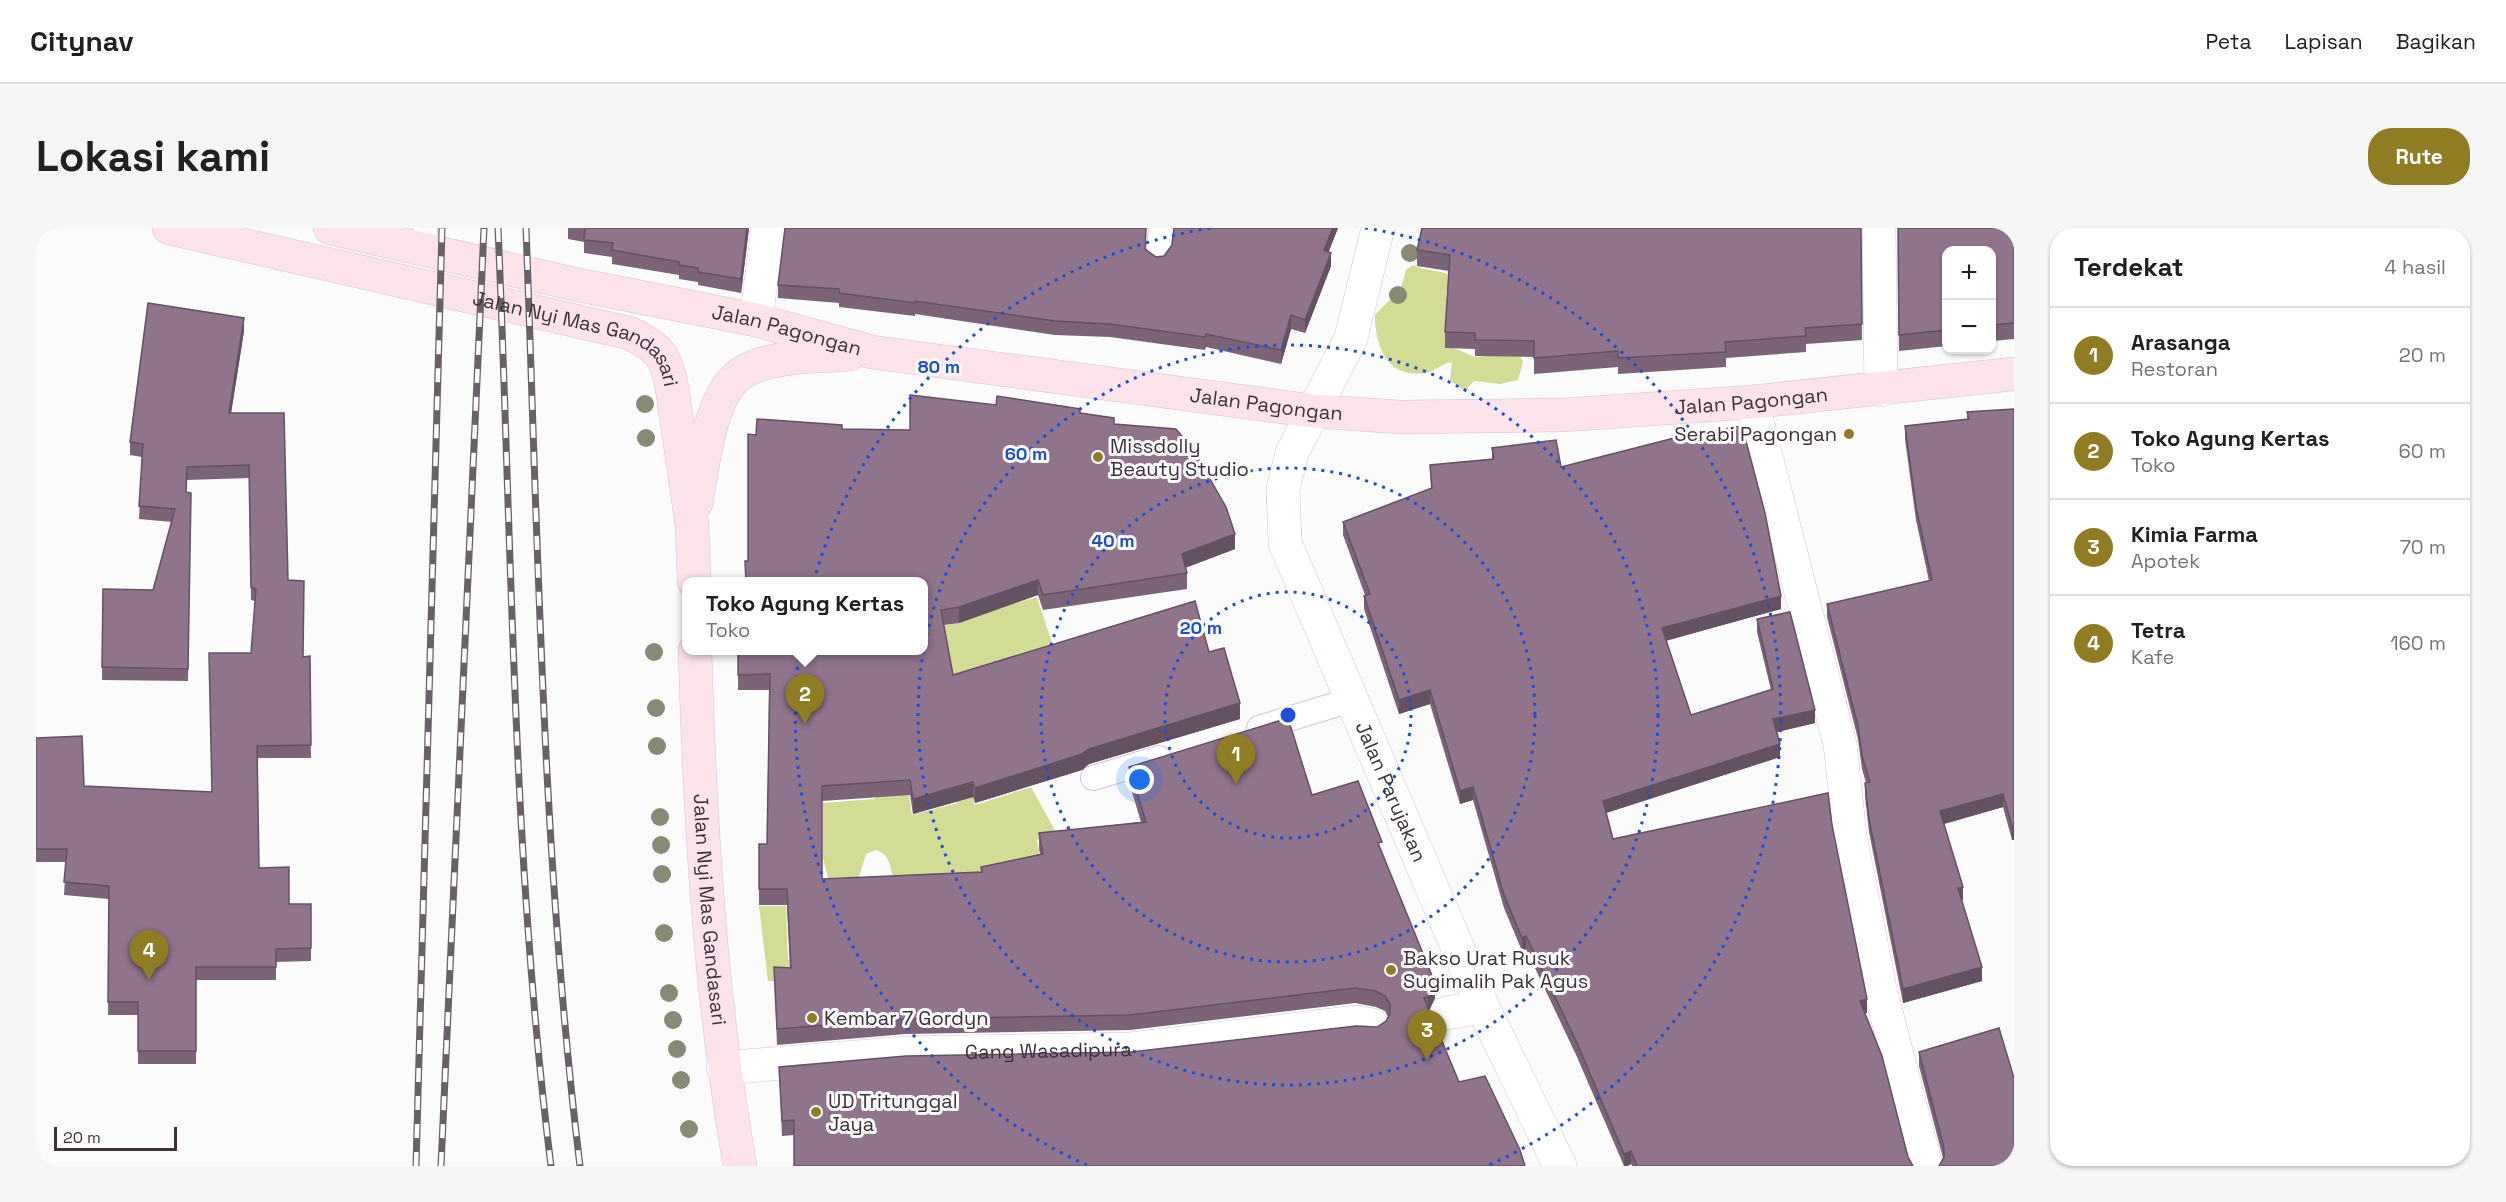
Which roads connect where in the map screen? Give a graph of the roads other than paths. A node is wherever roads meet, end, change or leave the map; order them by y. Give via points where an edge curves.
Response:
1 (169, 228) edge
2 (768, 228) edge
3 (1161, 228) edge
4 (1378, 228) edge
5 (1879, 228) edge
6 (349, 230) edge
7 (425, 239) edge
8 (1158, 256) edge
9 (756, 320) junction
10 (872, 352) junction
11 (2014, 374) edge
12 (1881, 390) junction
13 (1752, 402) junction
14 (1313, 411) junction
15 (692, 525) junction
16 (694, 577) edge
17 (695, 655) edge
18 (1351, 700) junction
19 (1239, 734) edge
20 (1183, 751) edge
21 (1093, 778) dead end
22 (1484, 1007) junction
23 (1446, 1013) dead end
24 (1372, 1025) edge
25 (723, 1068) junction
26 (740, 1166) edge
27 (1560, 1166) edge
28 (1926, 1166) edge

1 - 15 main road, Jalan Nyi Mas Gandasari via 629,333 652,345 668,367
2 - 9 street
3 - 8 lane
4 - 14 street, Jalan Parujakan via 1353,331
5 - 12 street
6 - 7 main road, Jalan Pagongan
7 - 9 main road, Jalan Pagongan via 528,273
9 - 10 main road, Jalan Pagongan
10 - 14 main road, Jalan Pagongan
10 - 15 main road, Jalan Nyi Mas Gandasari via 780,361 743,372 724,391 713,419
11 - 12 main road, Jalan Pagongan
12 - 13 main road, Jalan Pagongan
13 - 14 main road, Jalan Pagongan via 1563,415 1400,417
13 - 28 street via 1840,744 1850,835 1880,988
14 - 18 street, Jalan Parujakan via 1292,453 1283,489 1285,543
15 - 16 main road, Jalan Nyi Mas Gandasari
17 - 25 main road, Jalan Nyi Mas Gandasari via 708,930
18 - 19 lane
18 - 22 street, Jalan Parujakan
20 - 21 lane
22 - 23 street
22 - 27 street, Jalan Parujakan
24 - 25 street, Gang Wasadipura via 1357,1022 1131,1049 905,1053
25 - 26 main road, Jalan Nyi Mas Gandasari

